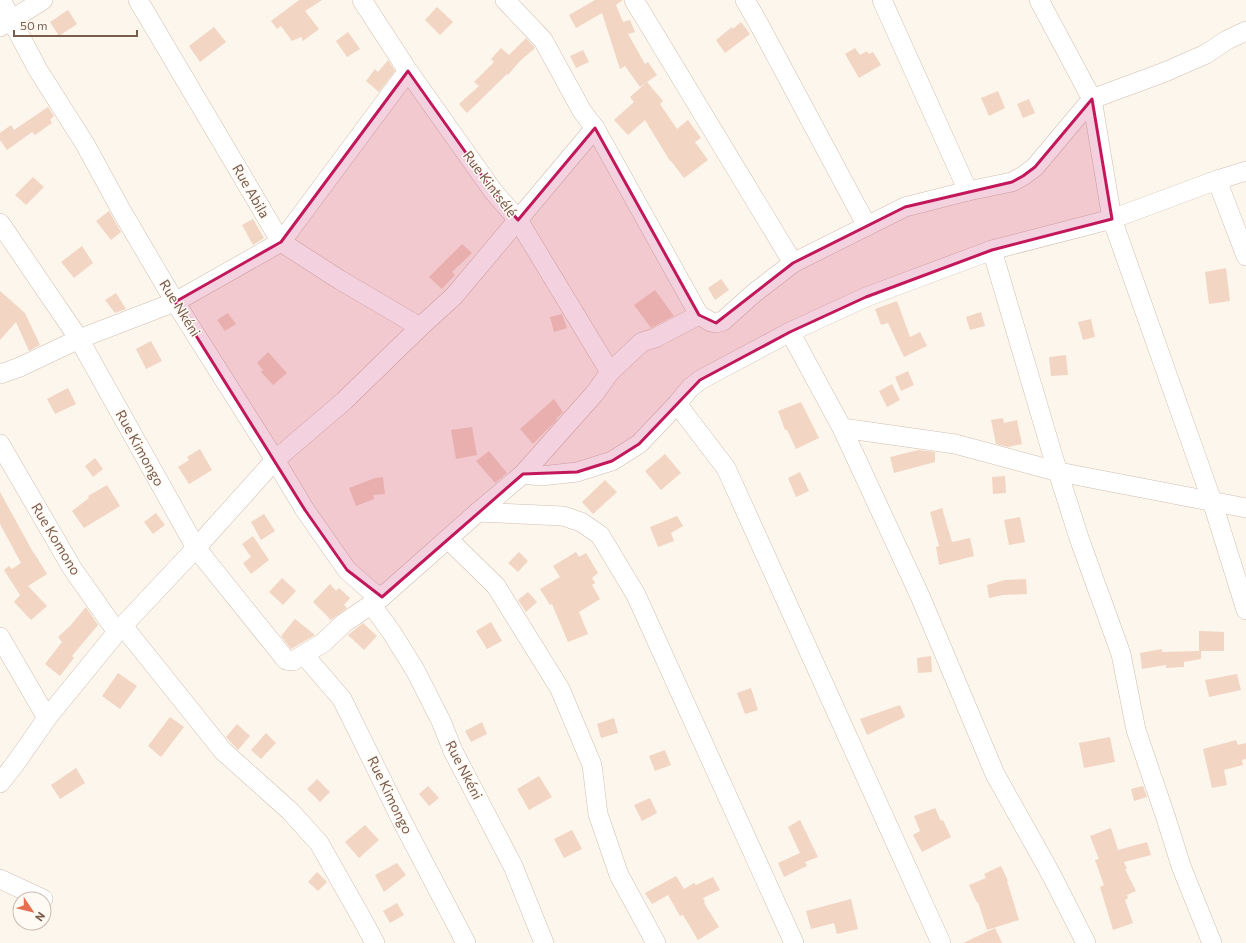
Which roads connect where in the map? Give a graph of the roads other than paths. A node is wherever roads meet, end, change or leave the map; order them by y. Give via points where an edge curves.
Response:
1 (2, 0) edge
2 (43, 0) edge
3 (138, 0) edge
4 (362, 0) edge
5 (505, 0) edge
6 (634, 0) edge
7 (745, 0) edge
8 (882, 0) edge
9 (1039, 0) edge
10 (6, 23) edge
11 (1246, 31) edge
12 (408, 71) junction
13 (1092, 98) junction
14 (595, 128) junction
15 (1246, 171) edge
16 (1217, 180) junction
17 (968, 191) junction
18 (1112, 219) junction
19 (518, 220) junction
20 (0, 223) edge
21 (867, 226) junction
22 (281, 242) junction
23 (992, 250) junction
24 (1246, 256) edge
25 (793, 263) junction
26 (176, 302) junction
27 (699, 315) junction
28 (420, 327) junction
29 (790, 332) junction
30 (78, 339) junction
31 (610, 372) junction
32 (0, 374) edge
33 (677, 404) junction
34 (842, 428) junction
35 (0, 444) edge
36 (275, 460) junction
37 (1058, 472) junction
38 (523, 474) junction
39 (1212, 501) junction
40 (1246, 508) edge
41 (478, 512) junction
42 (448, 539) junction
43 (196, 548) junction
44 (377, 601) junction
45 (1246, 610) edge
46 (120, 629) junction
47 (0, 637) edge
48 (298, 658) junction
49 (47, 718) junction
50 (0, 782) edge
51 (0, 879) edge
52 (26, 891) edge
53 (375, 943) edge
54 (466, 943) edge
55 (544, 943) edge
56 (656, 943) edge
57 (794, 943) edge
58 (941, 943) edge
59 (1086, 943) edge
60 (1212, 943) edge

1 - 10 street, Rue Nkéni
2 - 10 street
3 - 22 street, Rue Abila
4 - 12 street, Rue Kintsélé
5 - 14 street via 543,40 582,111
6 - 25 street
7 - 21 street
8 - 17 street
9 - 13 street
10 - 26 street, Rue Nkéni via 85,144
11 - 13 street via 1226,40 1206,54 1165,72
12 - 19 street, Rue Kintsélé via 493,190
12 - 22 street
13 - 17 street via 1035,166 1023,176 1012,182
13 - 18 street
14 - 19 street
14 - 27 street
15 - 16 street
16 - 18 street
16 - 24 street
17 - 21 street via 905,207
18 - 23 street
18 - 39 street
19 - 28 street via 454,296
19 - 31 street, Rue Kintsélé
20 - 30 street, Rue Kimongo
21 - 25 street
22 - 26 street
22 - 28 street, Rue Abila
23 - 29 street via 866,297
23 - 37 street
25 - 27 street via 723,321 711,322
26 - 30 street
26 - 36 street, Rue Nkéni
27 - 31 street via 642,342
28 - 36 street via 344,401
29 - 33 street via 700,380
29 - 34 street
30 - 32 street
30 - 43 street, Rue Kimongo
31 - 38 street via 595,393
33 - 38 street via 639,444 612,461 577,472 541,476
33 - 58 street via 726,468
34 - 37 street via 955,444
34 - 59 street via 920,596 995,774
35 - 46 street, Rue Komono via 72,568
36 - 43 street
36 - 44 street, Rue Nkéni via 305,510 347,570 372,592
37 - 39 street
37 - 60 street via 1121,654 1136,730 1180,866
38 - 41 street
39 - 40 street
39 - 45 street
41 - 42 street
41 - 57 street via 562,516 581,522 600,535 636,595
42 - 44 street
42 - 56 street via 496,586 560,689 592,765 598,814 619,875
43 - 46 street
43 - 48 street, Rue Kimongo via 286,660
44 - 48 street via 344,624 323,643
44 - 55 street, Rue Nkéni via 392,633 415,670 453,751 513,866
46 - 49 street
46 - 53 street, Rue Komono via 223,751 290,811 318,843
47 - 49 street
48 - 54 street, Rue Kimongo via 342,698 403,823
49 - 50 street via 16,764
51 - 52 street

